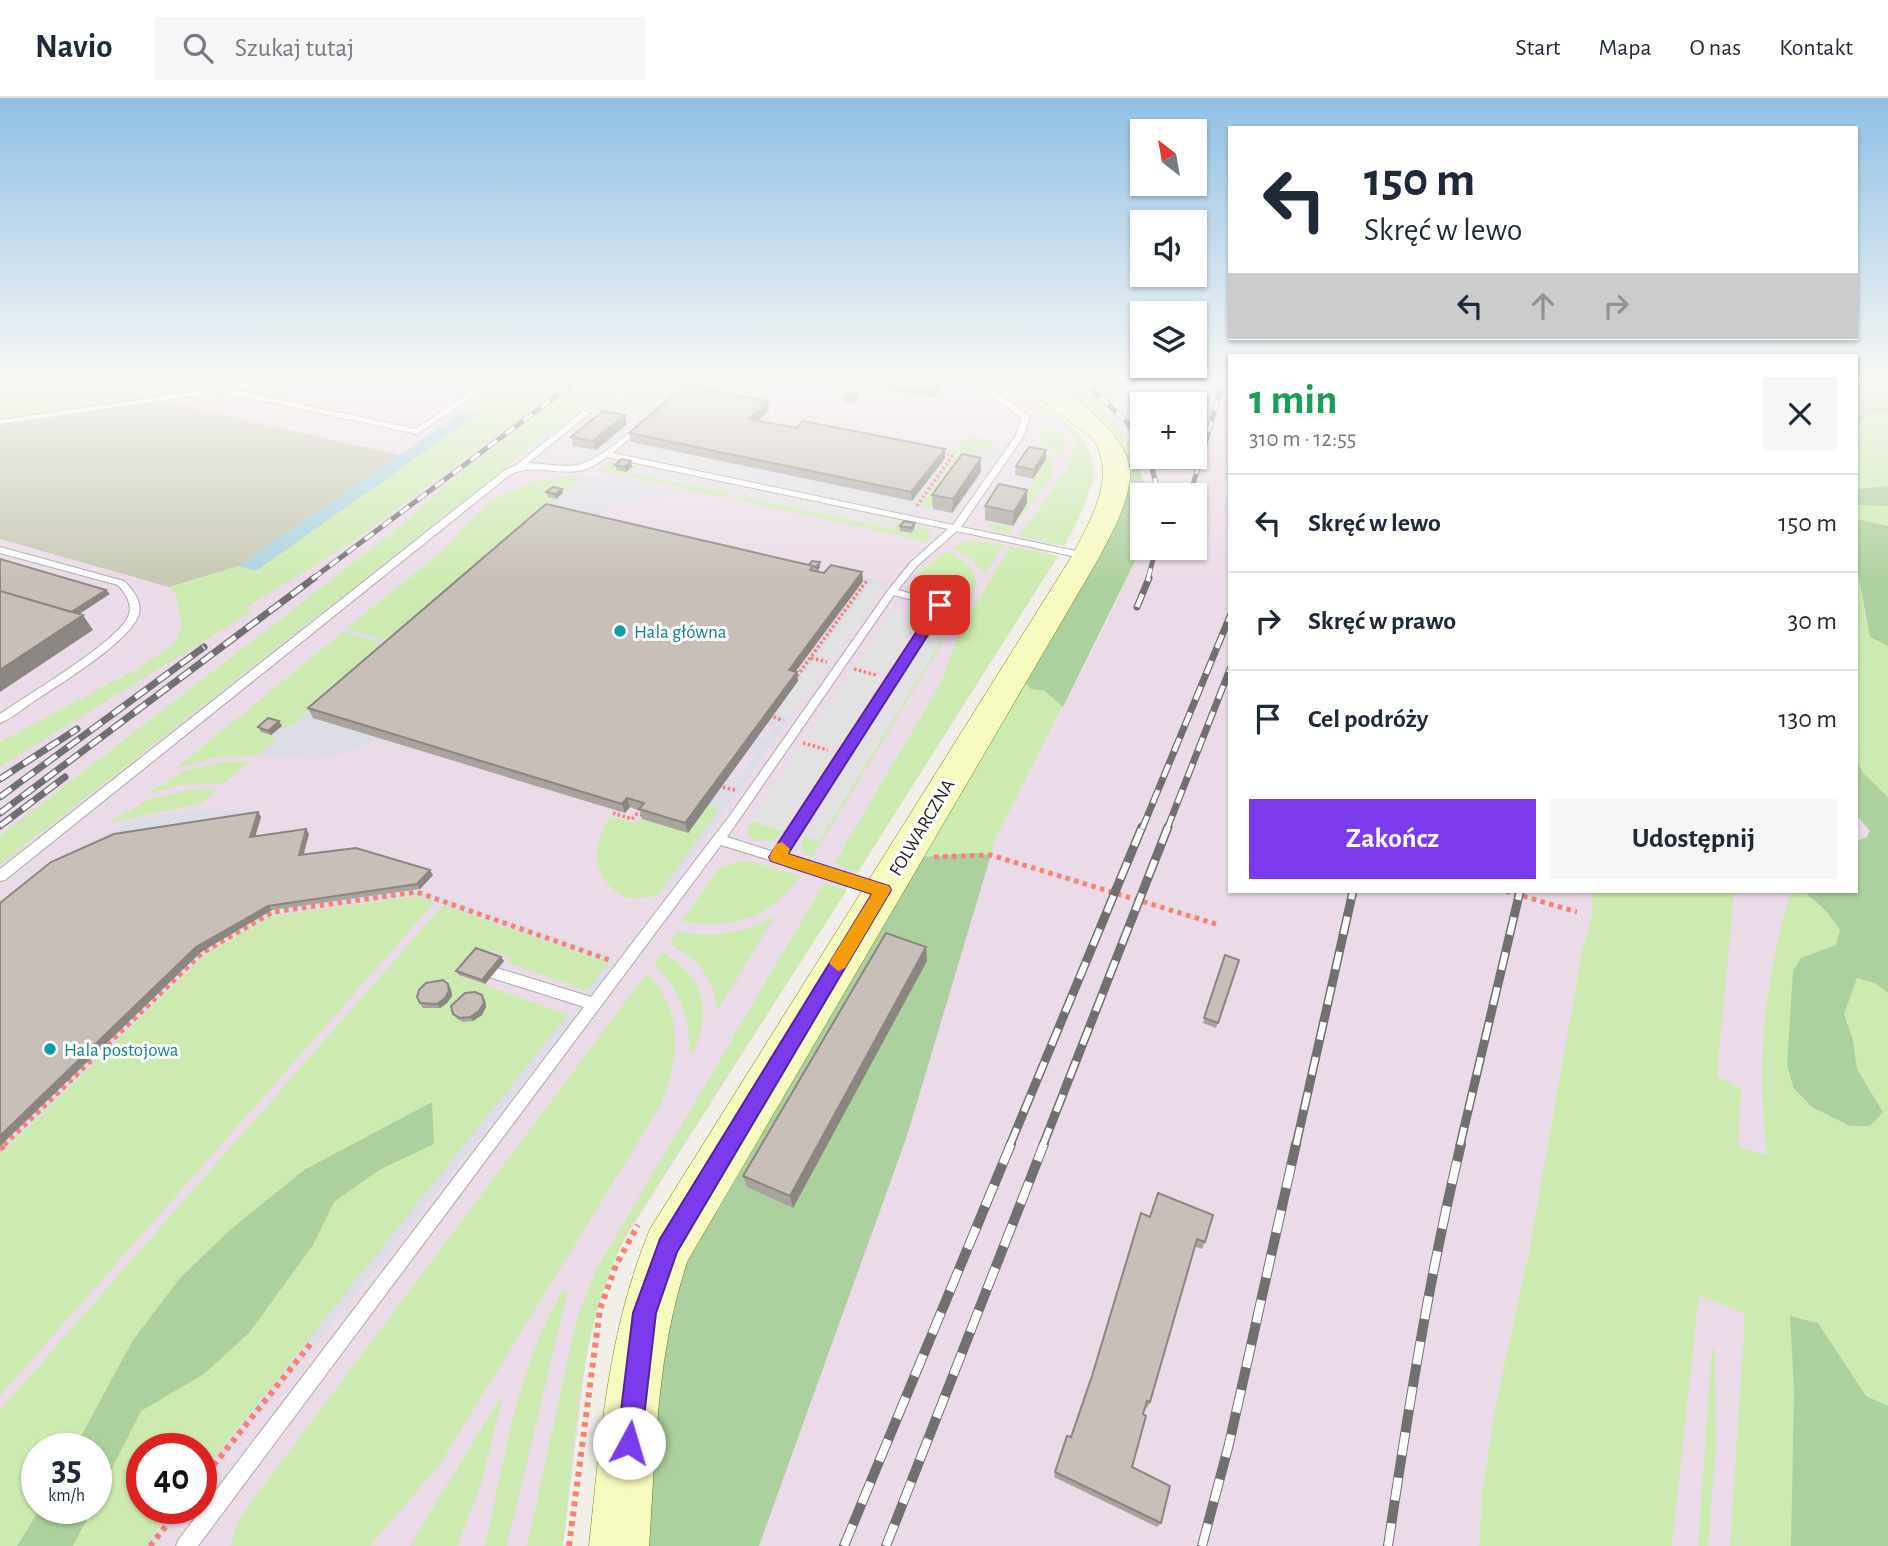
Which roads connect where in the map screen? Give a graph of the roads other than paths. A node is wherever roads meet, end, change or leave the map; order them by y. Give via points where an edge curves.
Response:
1 (540, 450) edge
2 (610, 450) edge
3 (1009, 450) edge
4 (1113, 450) edge
5 (605, 454) junction
6 (519, 466) junction
7 (956, 527) junction
8 (0, 550) edge
9 (1086, 556) junction
10 (892, 591) junction
11 (0, 719) edge
12 (718, 839) junction
13 (777, 857) junction
14 (894, 871) junction
15 (0, 876) edge
16 (494, 973) edge
17 (594, 1004) junction
18 (186, 1546) edge
19 (619, 1546) edge

1 - 6 lane
2 - 5 lane
3 - 7 lane
4 - 9 street, FOLWARCZNA via 1119,473 1116,493
5 - 6 lane via 576,468
5 - 7 lane
6 - 15 lane
7 - 9 lane
7 - 10 lane via 914,564
8 - 11 lane via 121,583 135,604 131,621 110,642
9 - 14 street, FOLWARCZNA
10 - 12 lane
10 - 13 lane via 940,605
12 - 13 lane
12 - 17 lane
13 - 14 lane
14 - 19 street, FOLWARCZNA via 731,1139 655,1276 640,1340
16 - 17 lane
17 - 18 lane

